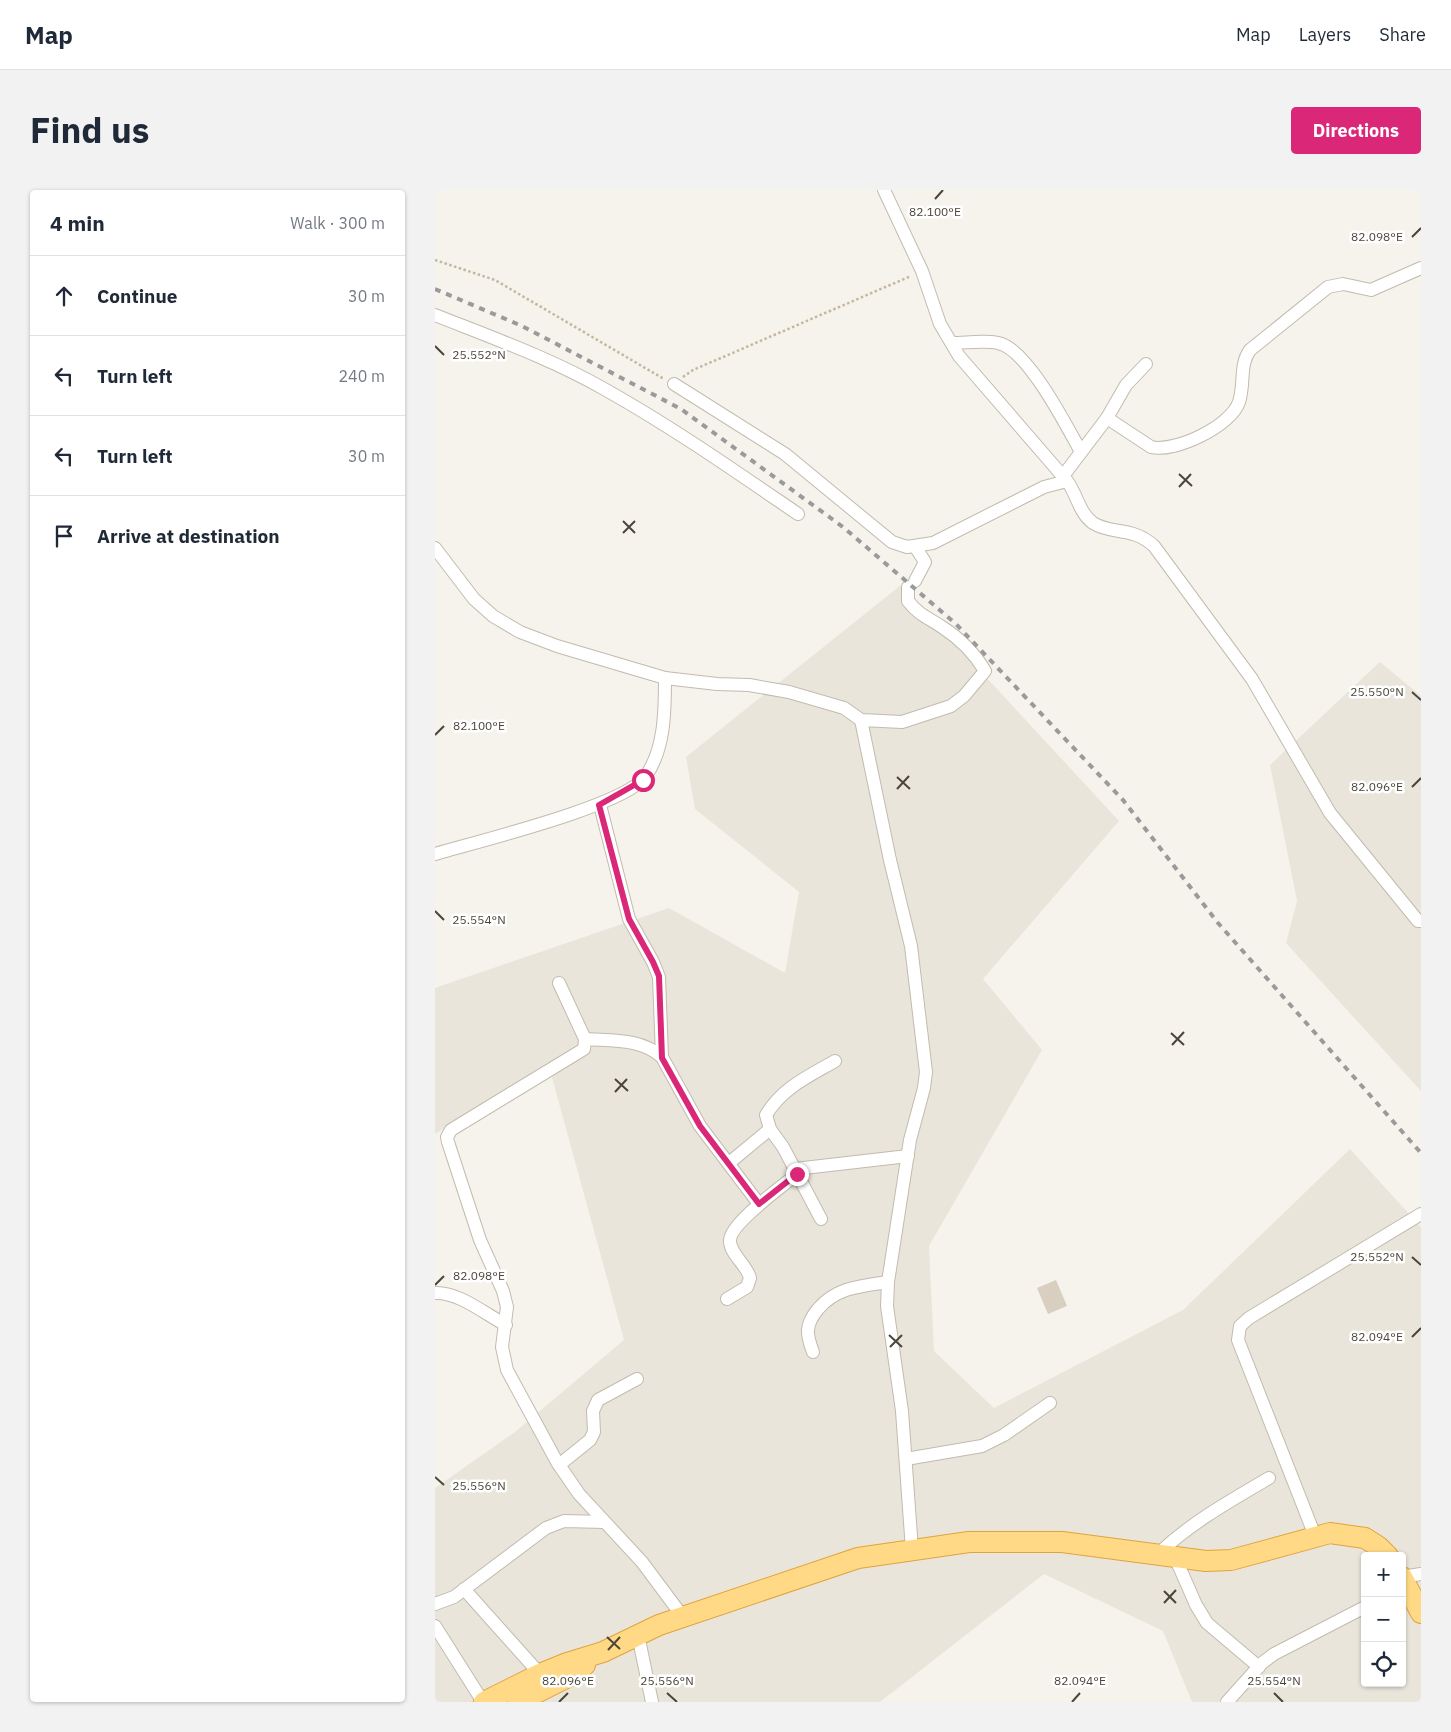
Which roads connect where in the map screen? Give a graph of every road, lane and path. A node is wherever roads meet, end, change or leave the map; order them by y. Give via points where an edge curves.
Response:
1 (884, 190) edge
2 (435, 260) edge
3 (1421, 268) edge
4 (922, 271) junction
5 (435, 315) edge
6 (952, 343) junction
7 (1146, 364) dead end
8 (674, 384) junction
9 (1107, 418) junction
10 (1081, 452) junction
11 (1065, 479) junction
12 (798, 514) dead end
13 (435, 548) edge
14 (915, 548) junction
15 (665, 678) junction
16 (861, 720) junction
17 (599, 805) junction
18 (435, 854) edge
19 (1420, 922) edge
20 (559, 983) dead end
21 (585, 1040) junction
22 (662, 1058) junction
23 (835, 1061) dead end
24 (770, 1129) junction
25 (908, 1156) junction
26 (729, 1163) junction
27 (796, 1171) junction
28 (759, 1204) junction
29 (1421, 1214) edge
30 (821, 1219) dead end
31 (888, 1282) junction
32 (435, 1293) edge
33 (727, 1299) dead end
34 (506, 1325) junction
35 (813, 1352) dead end
36 (637, 1379) dead end
37 (1050, 1403) dead end
38 (906, 1459) junction
39 (559, 1465) junction
40 (1269, 1478) dead end
41 (604, 1522) junction
42 (1315, 1536) junction
43 (912, 1550) junction
44 (1384, 1552) edge
45 (1167, 1555) junction
46 (1407, 1580) edge
47 (464, 1589) junction
48 (435, 1604) edge
49 (1361, 1609) edge
50 (1421, 1613) edge
51 (683, 1616) junction
52 (435, 1626) edge
53 (638, 1635) junction
54 (603, 1652) junction
55 (1259, 1667) junction
56 (540, 1674) junction
57 (484, 1702) edge
58 (518, 1702) edge
59 (652, 1702) edge
60 (1227, 1702) edge

1 - 4 street
2 - 8 path via 495,280
3 - 9 street via 1371,290 1343,284 1328,287 1250,350 1244,360 1235,412 1194,439 1158,449
4 - 6 street via 940,324
4 - 8 path via 693,370
5 - 12 street via 550,361 606,390 699,447
6 - 10 street via 998,342 1013,349 1054,404
6 - 11 street via 965,363
7 - 9 street via 1126,386
8 - 14 street via 785,454 892,542
9 - 10 street
10 - 11 street
11 - 14 street via 933,543
11 - 19 street via 1074,490 1083,512 1095,524 1131,532 1154,546 1252,679 1330,813
13 - 15 street via 474,599 493,616 520,632
14 - 16 street via 925,562 912,584 908,601 919,615 942,627 977,656 985,671 951,706 902,722
15 - 16 street via 789,692 844,708
15 - 17 street via 664,716 651,768 643,780
16 - 25 street via 911,946 926,1072
17 - 18 street
17 - 22 street via 629,919 659,976
20 - 21 street
21 - 22 street via 634,1042
21 - 34 street via 581,1052 451,1130 447,1137 481,1240 503,1291 507,1307
22 - 26 street via 700,1126
23 - 24 street via 800,1079 779,1098 766,1115
24 - 26 street
24 - 27 street
25 - 27 street
25 - 31 street
26 - 28 street
27 - 28 street
27 - 30 street
28 - 33 street via 743,1219 730,1241 749,1272 750,1283
29 - 42 street via 1240,1326 1238,1340
31 - 35 street via 839,1292 825,1302 811,1317 807,1328
31 - 38 street via 887,1306
32 - 34 street via 460,1299
34 - 39 street via 502,1347 507,1370
36 - 39 street via 598,1400 593,1411 590,1440
37 - 38 street via 982,1446
38 - 43 street
39 - 41 street
40 - 45 street via 1179,1534
41 - 47 street via 564,1521 546,1528
41 - 51 street via 642,1562
42 - 44 highway via 1347,1534 1365,1538
42 - 45 highway via 1231,1560 1206,1561
43 - 45 highway via 969,1542 1053,1542
43 - 51 highway via 858,1558
45 - 55 street via 1207,1623
46 - 50 highway
47 - 48 street
47 - 56 street
49 - 55 street via 1274,1654
51 - 53 highway
52 - 57 street
53 - 54 highway
53 - 59 street
54 - 56 highway
54 - 58 highway via 574,1674
55 - 60 street
56 - 57 highway

